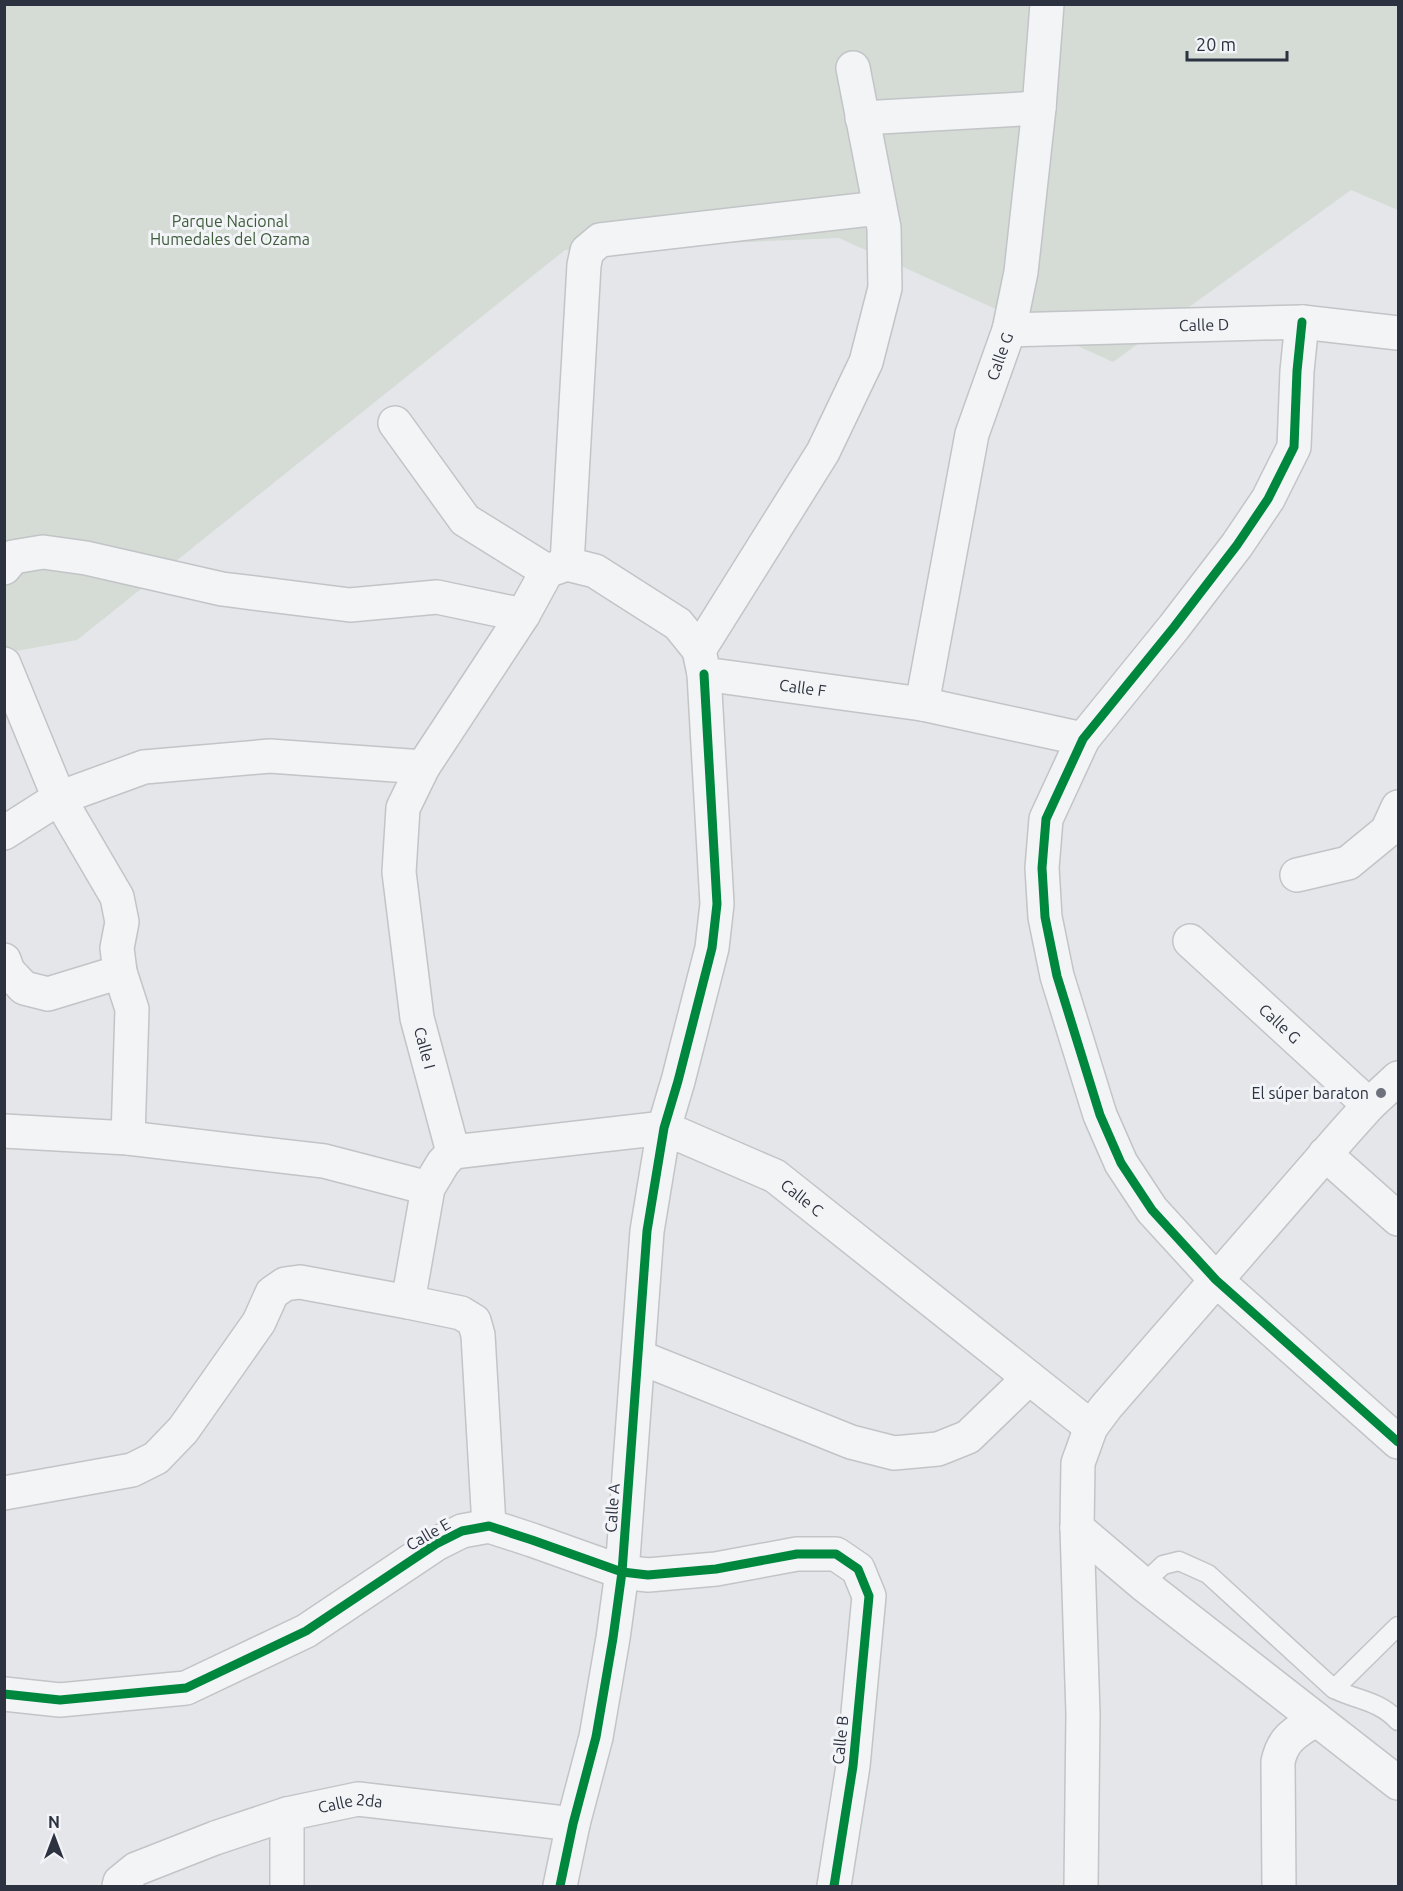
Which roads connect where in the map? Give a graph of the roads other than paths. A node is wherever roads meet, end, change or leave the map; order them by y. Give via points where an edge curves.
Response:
1 (1047, 4) edge
2 (852, 68) dead end
3 (1039, 108) junction
4 (862, 118) junction
5 (879, 208) junction
6 (1302, 322) junction
7 (1009, 330) junction
8 (1398, 333) edge
9 (395, 423) dead end
10 (4, 568) edge
11 (557, 568) junction
12 (524, 615) junction
13 (701, 662) junction
14 (4, 664) edge
15 (922, 704) junction
16 (1083, 739) junction
17 (423, 767) junction
18 (59, 798) junction
19 (1398, 807) edge
20 (4, 833) edge
21 (1297, 875) dead end
22 (1190, 941) dead end
23 (4, 960) edge
24 (120, 972) junction
25 (1398, 1078) edge
26 (1369, 1105) junction
27 (664, 1128) junction
28 (4, 1131) edge
29 (128, 1138) junction
30 (453, 1152) junction
31 (1325, 1154) junction
32 (428, 1188) junction
33 (1398, 1219) edge
34 (1216, 1280) junction
35 (408, 1302) junction
36 (639, 1357) junction
37 (1029, 1378) junction
38 (1091, 1427) junction
39 (1398, 1442) edge
40 (4, 1493) edge
41 (489, 1526) junction
42 (1077, 1528) junction
43 (622, 1572) junction
44 (1143, 1584) junction
45 (1398, 1626) edge
46 (1334, 1689) junction
47 (4, 1694) edge
48 (1317, 1719) junction
49 (1398, 1722) edge
50 (1398, 1783) edge
51 (288, 1814) junction
52 (573, 1824) junction
53 (128, 1878) edge
54 (287, 1887) edge
55 (560, 1887) edge
56 (834, 1887) edge
57 (1081, 1887) edge
58 (1279, 1887) edge

1 - 3 street, Calle G
2 - 4 street
3 - 4 street
3 - 7 street, Calle G via 1021,272
4 - 5 street
5 - 11 street via 600,240 587,251
5 - 13 street via 884,228 885,288 866,362 823,452
6 - 7 street, Calle D
6 - 8 street, Calle D
6 - 16 street via 1294,447 1268,499 1174,627
7 - 15 street, Calle G via 972,434
9 - 11 street via 465,520
10 - 12 street via 14,557 43,552 222,589 350,605 437,597
11 - 12 street, Calle I
11 - 13 street via 595,571 678,624
12 - 17 street, Calle I
13 - 15 street, Calle F
13 - 27 street, Calle A via 717,904 712,948
14 - 18 street
15 - 16 street, Calle F
16 - 34 street via 1046,819 1042,867 1045,917 1057,976 1100,1115 1121,1163 1152,1210
17 - 18 street via 270,756 144,766
17 - 30 street, Calle I via 403,808 399,872 417,1018
18 - 20 street
18 - 24 street via 117,897 122,922 117,948
19 - 21 street via 1387,831 1348,862
22 - 26 street, Calle G
23 - 24 street via 8,971 24,988 48,994
24 - 29 street via 132,1009
25 - 26 street
26 - 31 street
27 - 30 street, Calle C
27 - 36 street, Calle A via 647,1231
27 - 37 street, Calle C via 775,1176
28 - 29 street
29 - 32 street via 324,1161
30 - 32 street
31 - 33 street
31 - 34 street
32 - 35 street
34 - 38 street
34 - 39 street
35 - 40 street via 300,1282 285,1284 272,1293 259,1322 189,1421 156,1458 132,1470
35 - 41 street via 461,1313 474,1321
36 - 37 street via 851,1442 894,1453 938,1449 968,1437
36 - 43 street, Calle A
37 - 38 street, Calle C
38 - 42 street via 1078,1463
41 - 43 street
41 - 47 street, Calle E via 462,1531 436,1544 306,1631 186,1688 60,1700
42 - 44 street
42 - 57 street via 1083,1714
43 - 52 street, Calle A via 596,1737
43 - 56 street, Calle B via 648,1575 716,1569 798,1554 836,1554 858,1569 869,1596 853,1766
44 - 46 lane via 1162,1565 1179,1561 1208,1574
44 - 48 street
45 - 46 lane
46 - 49 lane via 1387,1709
48 - 50 street
48 - 58 street via 1289,1738 1278,1762
51 - 52 street, Calle 2da via 358,1799
51 - 53 street, Calle 2da via 215,1838
51 - 54 street
52 - 55 street, Calle A

